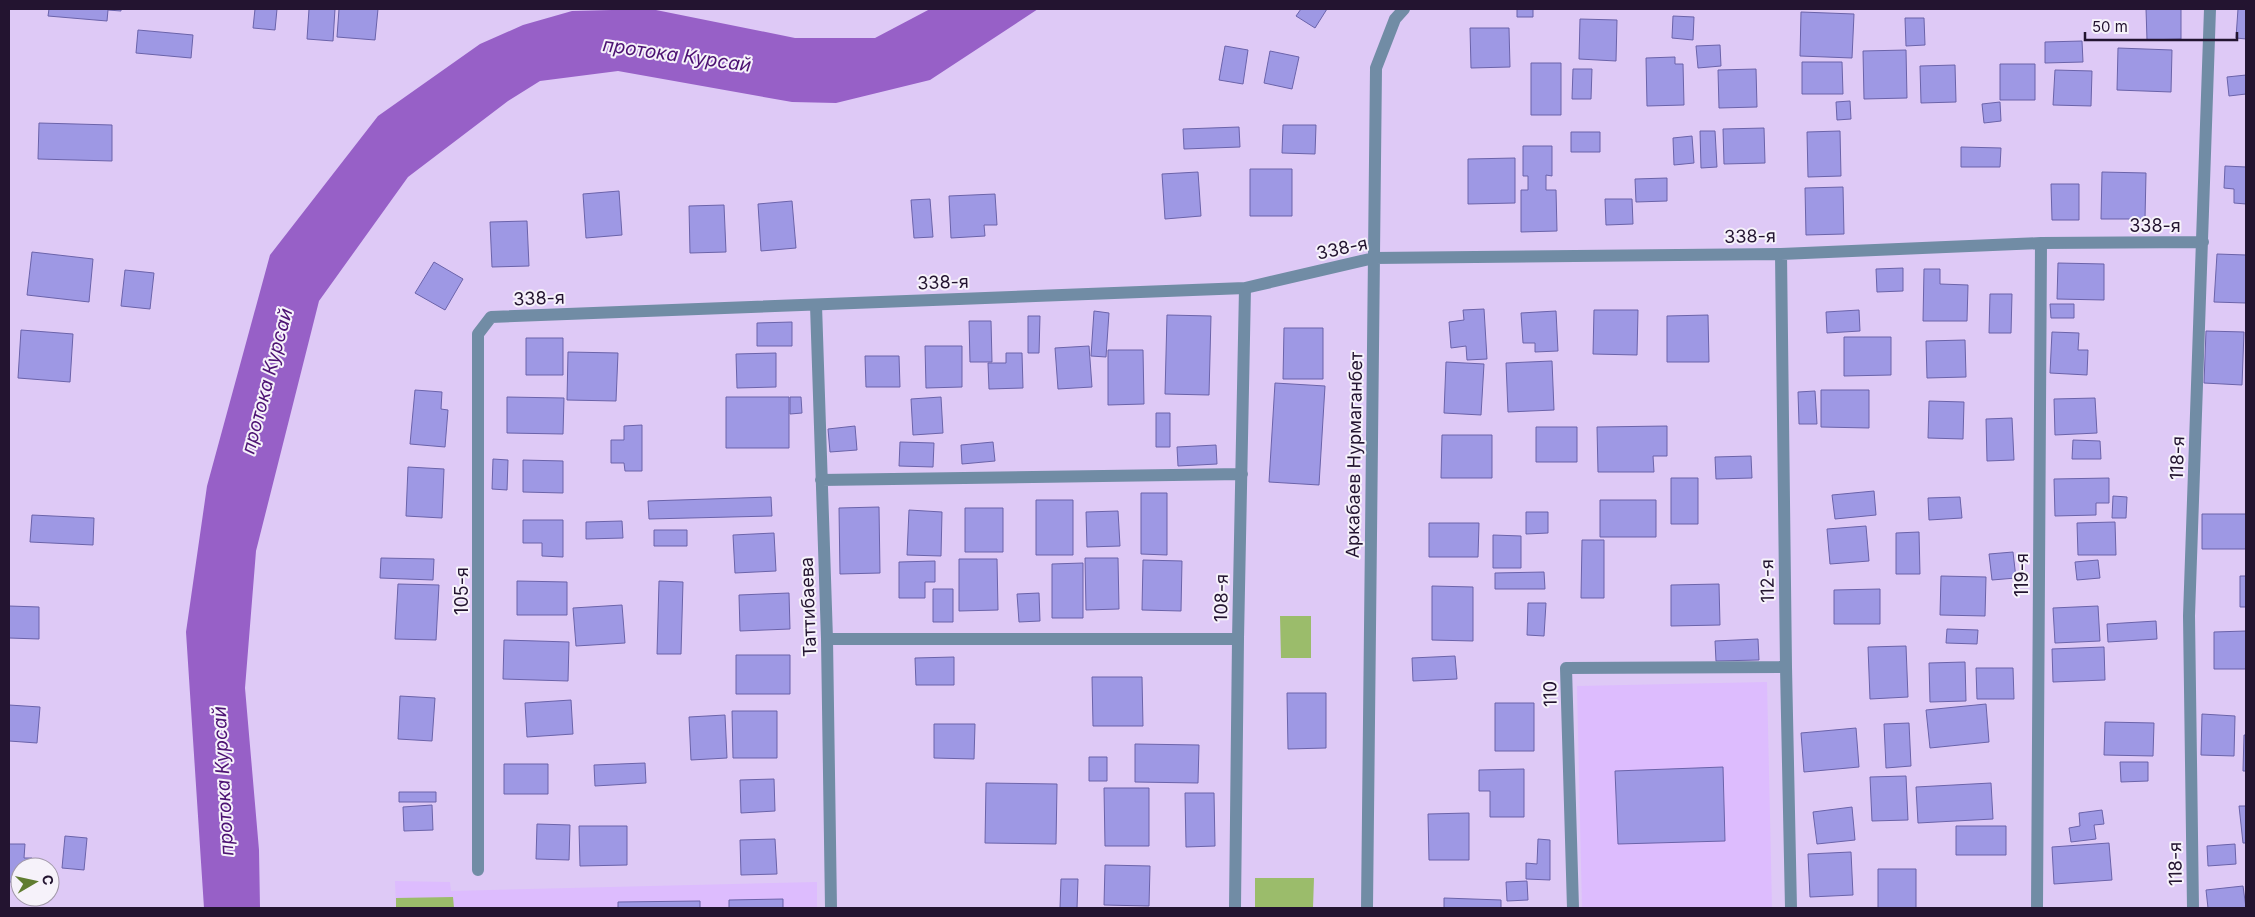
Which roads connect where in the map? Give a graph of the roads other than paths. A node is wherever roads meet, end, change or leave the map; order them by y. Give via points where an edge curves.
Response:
1 (1404, 9) edge
2 (2210, 9) edge
3 (2203, 242) junction
4 (2041, 243) junction
5 (1781, 254) junction
6 (1374, 258) junction
7 (1245, 288) junction
8 (816, 305) junction
9 (491, 317) joint
10 (1242, 474) junction
11 (821, 480) junction
12 (827, 639) junction
13 (1238, 639) junction
14 (1786, 667) junction
15 (478, 870) dead end
16 (831, 908) edge
17 (1235, 908) edge
18 (1367, 908) edge
19 (1573, 908) edge
20 (1791, 908) edge
21 (2037, 908) edge
22 (2194, 908) edge

1 - 6 street, Аркабаев Нурмаганбет via 1395,19 1376,68
2 - 3 street, 118-я
3 - 4 street, 338-я
3 - 22 street, 118-я via 2189,616
4 - 5 street, 338-я
4 - 21 street, 119-я
5 - 6 street, 338-я
5 - 14 street, 112-я
6 - 7 street, 338-я
6 - 18 street, Аркабаев Нурмаганбет
7 - 8 street, 338-я
7 - 10 street, 108-я
8 - 9 street, 338-я
8 - 11 street, Таттибаева
9 - 15 street, 105-я via 478,334
10 - 11 street
10 - 13 street, 108-я
11 - 12 street, Таттибаева
12 - 13 street
12 - 16 street, Таттибаева
13 - 17 street, 108-я
14 - 19 street, 110 via 1566,668
14 - 20 street, 112-я

